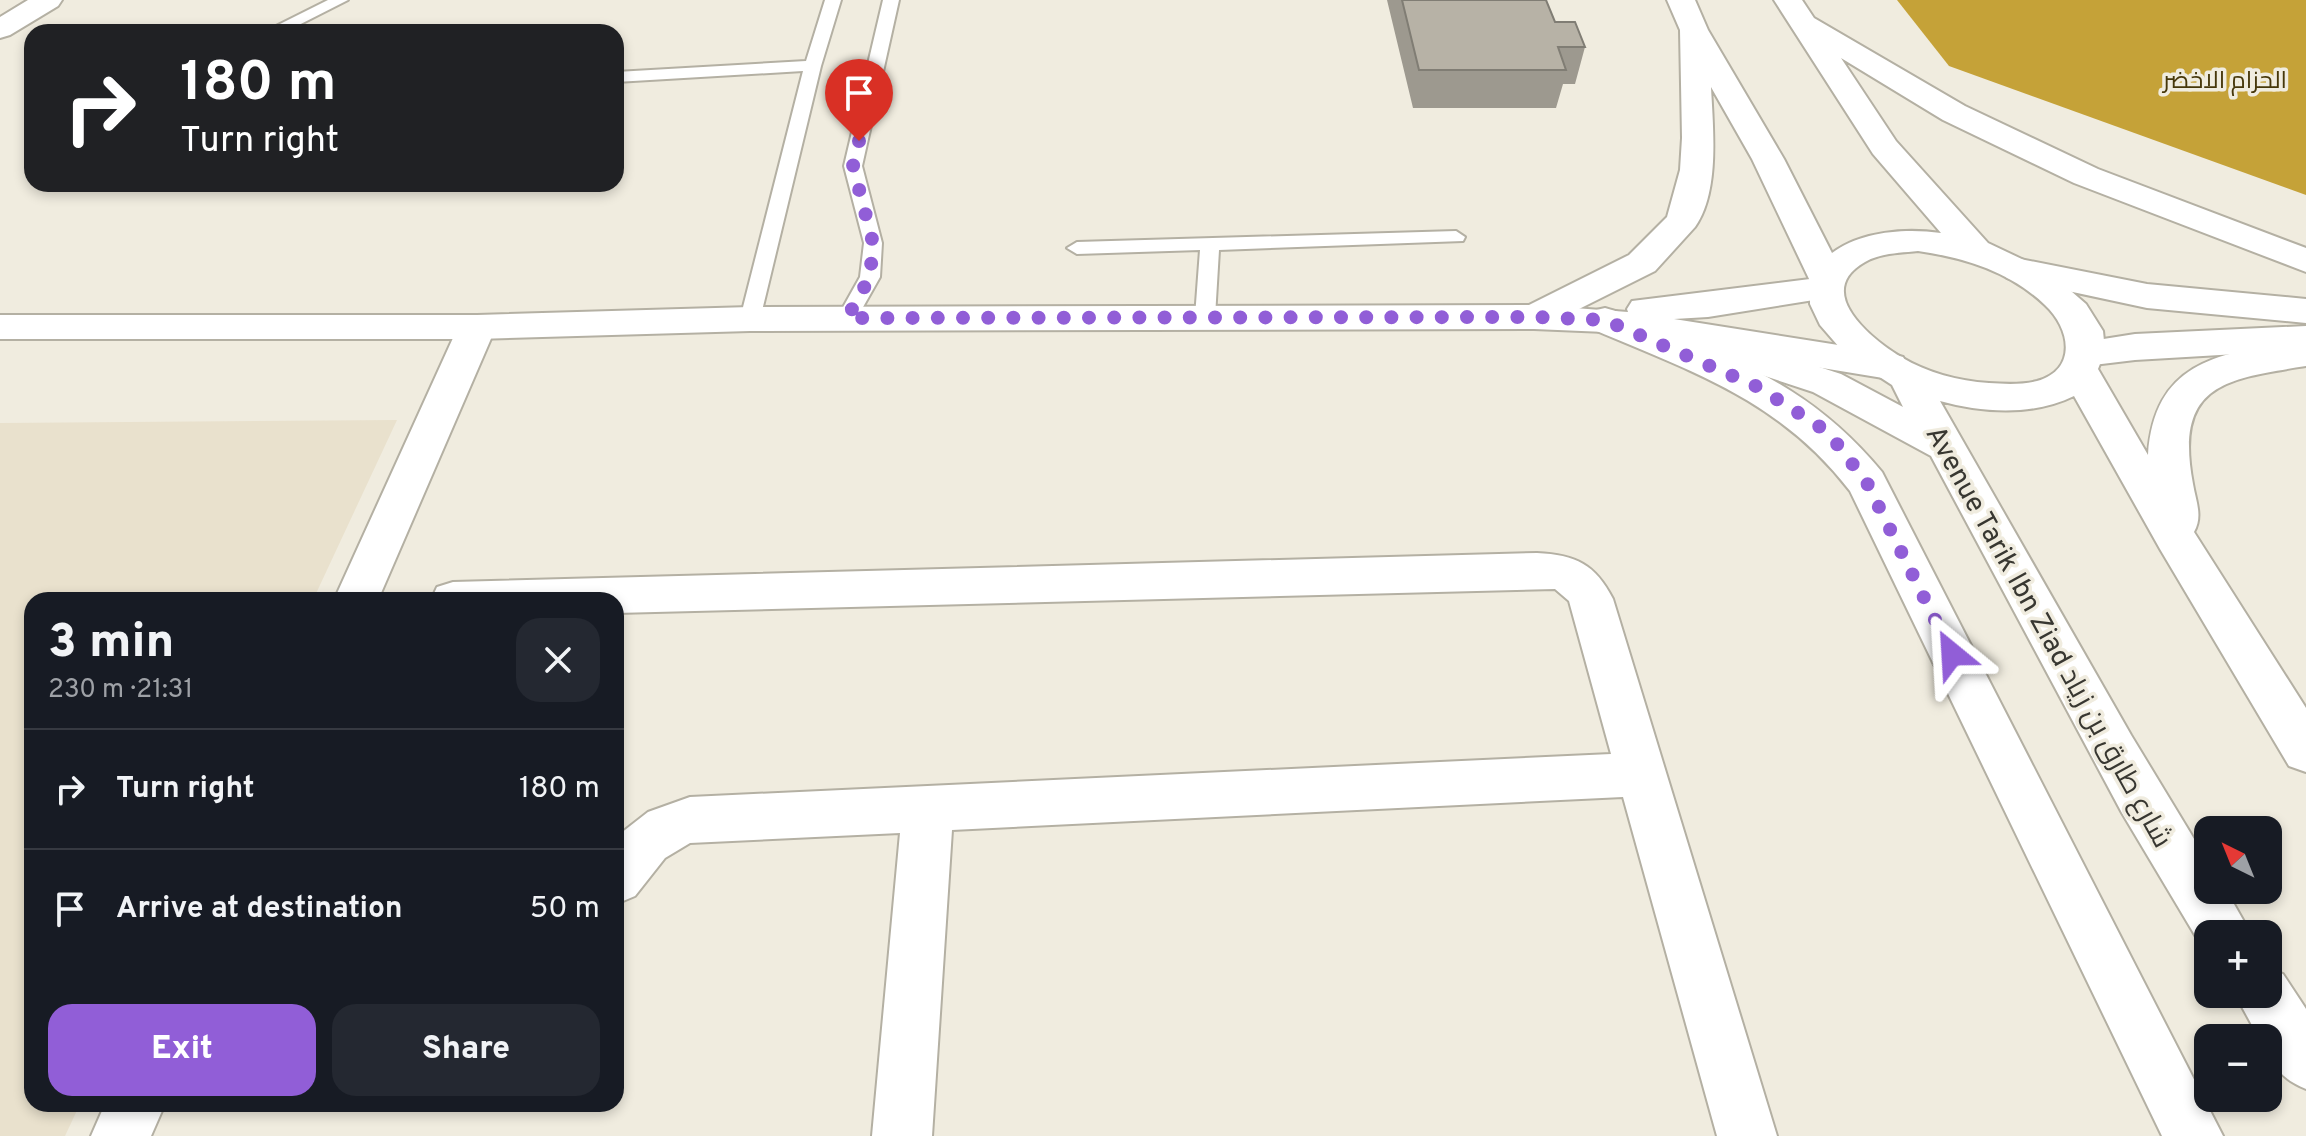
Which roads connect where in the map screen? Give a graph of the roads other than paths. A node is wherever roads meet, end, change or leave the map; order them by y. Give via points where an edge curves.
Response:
1 (6, 0) edge
2 (48, 0) edge
3 (340, 0) edge
4 (833, 0) edge
5 (891, 0) edge
6 (0, 3) edge
7 (1797, 13) edge
8 (1688, 15) edge
9 (289, 24) edge
10 (0, 29) edge
11 (813, 66) junction
12 (624, 77) edge
13 (1456, 237) dead end
14 (1210, 245) junction
15 (1077, 248) dead end
16 (1976, 251) junction
17 (2306, 261) edge
18 (2020, 270) junction
19 (1827, 284) junction
20 (2306, 311) edge
21 (1205, 317) junction
22 (1534, 317) junction
23 (847, 318) junction
24 (750, 319) junction
25 (1605, 320) junction
26 (0, 327) edge
27 (477, 327) junction
28 (1666, 330) junction
29 (2306, 338) edge
30 (2306, 353) edge
31 (2082, 362) junction
32 (1898, 371) junction
33 (1942, 445) junction
34 (2187, 554) junction
35 (360, 592) edge
36 (624, 595) edge
37 (2300, 732) edge
38 (1643, 774) junction
39 (928, 808) junction
40 (624, 868) edge
41 (2215, 920) edge
42 (2272, 1008) edge
43 (2306, 1060) edge
44 (132, 1112) edge
45 (121, 1136) edge
46 (902, 1136) edge
47 (1747, 1136) edge
48 (2193, 1136) edge

1 - 6 street
2 - 10 street
3 - 9 lane
4 - 11 lane
5 - 23 lane via 853,166 873,243 870,277
7 - 16 street via 1884,147
7 - 17 street via 1954,113 2073,170
8 - 19 street via 1768,159
8 - 22 street via 1698,138 1683,220 1642,263
11 - 12 lane
11 - 24 lane
13 - 14 lane
14 - 15 lane
14 - 21 lane
16 - 18 street
16 - 19 street via 1918,240 1868,245 1835,265
18 - 20 street via 2147,296
18 - 31 street via 2046,286 2074,315 2084,335
19 - 22 street via 1708,305
19 - 32 street via 1833,315 1842,328
21 - 22 street
21 - 23 street
22 - 25 street
23 - 24 street
24 - 27 street
25 - 28 street
25 - 48 street via 1791,406 1820,427 1853,463
26 - 27 street
27 - 35 street
28 - 32 street
28 - 33 street via 1827,383
29 - 31 street
30 - 34 street via 2217,371 2181,399 2169,428 2169,477
31 - 32 street via 2066,383 2019,397 1958,393
31 - 34 street
32 - 33 street, Avenue Tarik Ibn Ziad شارع طارق بن زياد
33 - 41 street, Avenue Tarik Ibn Ziad شارع طارق بن زياد via 1987,517 2165,845
34 - 37 street
36 - 38 street via 1558,570 1575,577 1591,599
38 - 39 street
38 - 47 street
39 - 40 street via 690,820 654,834
39 - 46 street
42 - 43 street
44 - 45 street

